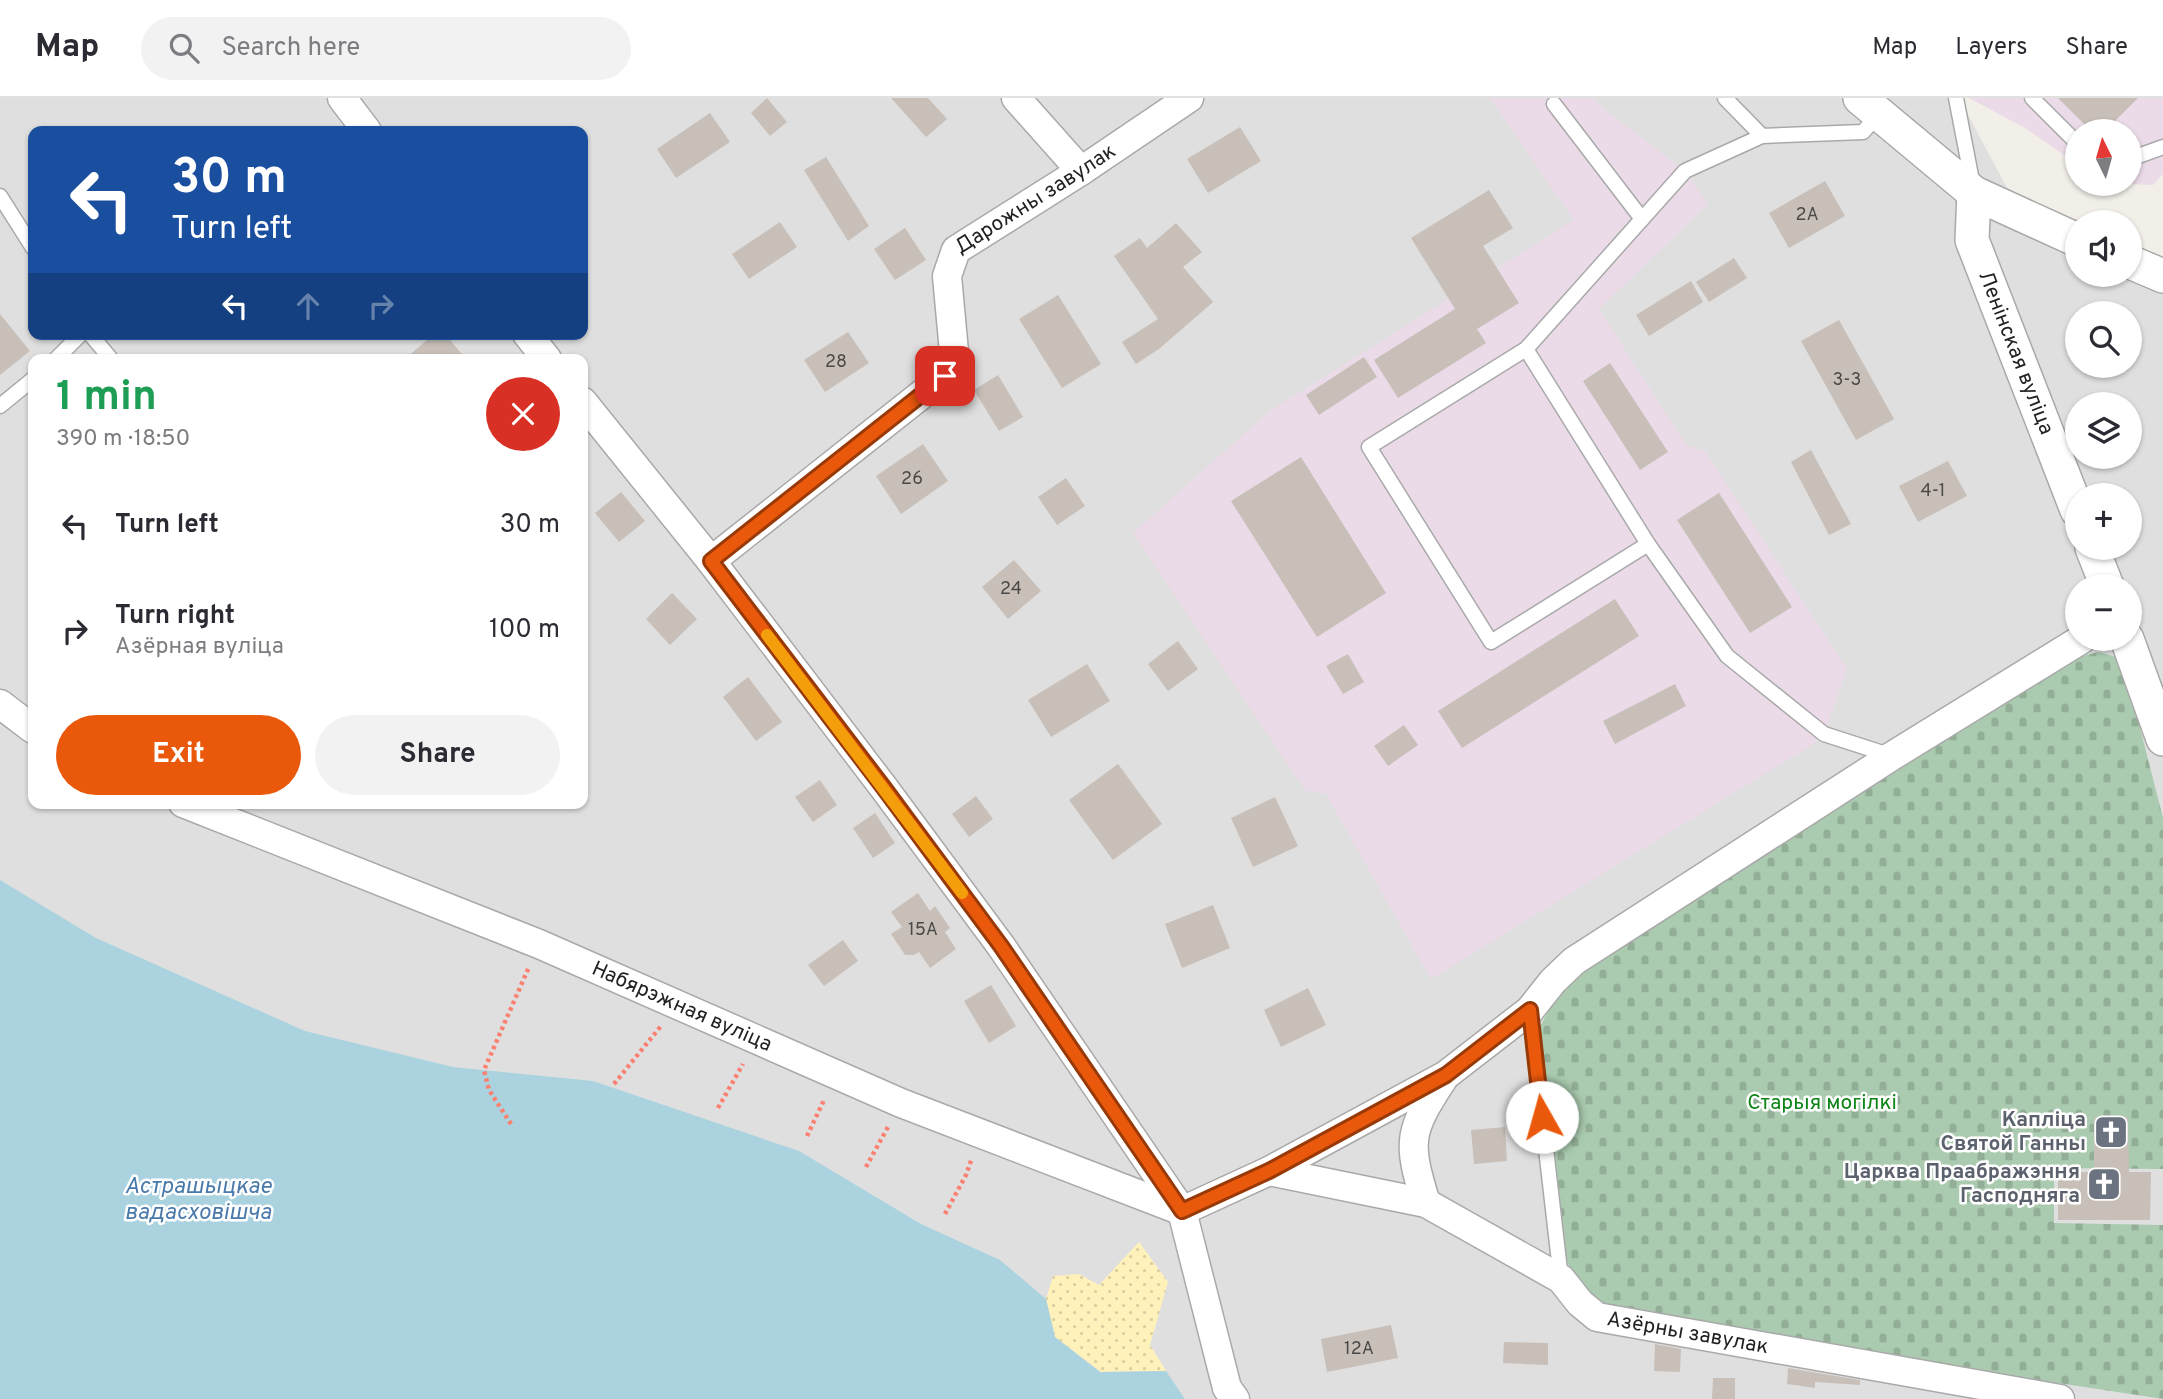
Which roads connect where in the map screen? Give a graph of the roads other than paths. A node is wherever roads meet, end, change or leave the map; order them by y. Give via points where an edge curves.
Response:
1 (342, 98) edge
2 (1016, 98) edge
3 (1189, 98) edge
4 (1725, 98) edge
5 (1956, 98) edge
6 (2032, 98) edge
7 (1555, 104) dead end
8 (1869, 106) edge
9 (363, 126) edge
10 (2065, 131) edge
11 (1762, 136) junction
12 (2163, 148) edge
13 (2142, 157) edge
14 (1081, 171) junction
15 (1974, 193) junction
16 (0, 197) edge
17 (1642, 219) junction
18 (2065, 235) edge
19 (28, 240) edge
20 (2142, 267) edge
21 (2163, 276) edge
22 (75, 340) edge
23 (95, 340) edge
24 (532, 340) edge
25 (1526, 349) junction
26 (61, 354) edge
27 (107, 354) edge
28 (543, 354) edge
29 (28, 383) edge
30 (0, 406) edge
31 (588, 408) edge
32 (2066, 483) edge
33 (1648, 544) junction
34 (711, 561) junction
35 (2065, 649) edge
36 (2131, 651) edge
37 (0, 704) edge
38 (28, 725) edge
39 (2163, 739) edge
40 (1892, 756) junction
41 (198, 809) edge
42 (1530, 1010) junction
43 (1446, 1075) junction
44 (1269, 1171) junction
45 (1426, 1203) junction
46 (1182, 1211) junction
47 (1561, 1279) junction
48 (1235, 1399) edge
49 (2060, 1399) edge

1 - 9 street
2 - 14 street
3 - 14 street, Дарожны завулак
4 - 11 lane
5 - 15 lane
6 - 10 lane
7 - 17 lane
8 - 11 lane via 1863,132
8 - 15 street
11 - 17 lane via 1685,171
12 - 13 lane
14 - 34 street, Дарожны завулак via 956,250 947,276 954,352 945,376
15 - 18 street
15 - 32 street, Ленінская вуліца via 1972,240
16 - 19 lane
17 - 25 lane
20 - 21 street
22 - 26 lane
23 - 27 lane
24 - 28 street
25 - 33 lane
25 - 33 lane via 1369,447 1491,642
29 - 30 lane
31 - 34 street
33 - 40 lane via 1727,656 1824,734
34 - 46 street via 1001,946
35 - 40 street
36 - 39 street
37 - 38 street
40 - 42 street via 1574,961
41 - 46 street, Набярэжная вуліца via 539,944 901,1103
42 - 43 street
42 - 47 lane
43 - 44 street
43 - 45 street via 1421,1113 1413,1140 1415,1168
44 - 45 street, Азёрны завулак
44 - 46 street
45 - 47 street, Азёрны завулак
46 - 48 street via 1227,1388
47 - 49 street, Азёрны завулак via 1597,1317 1615,1322

